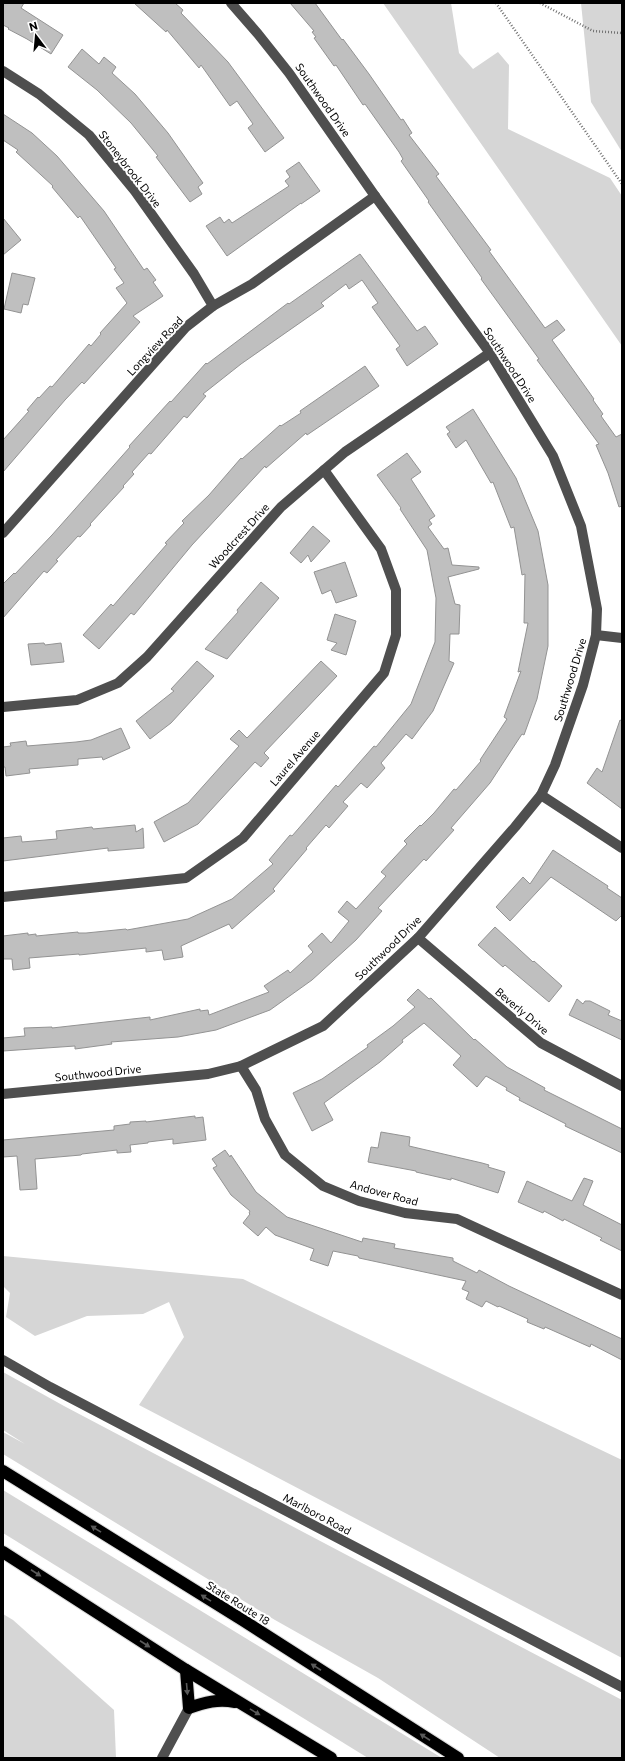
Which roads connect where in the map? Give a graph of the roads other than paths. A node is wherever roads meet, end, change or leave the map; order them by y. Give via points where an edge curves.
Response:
1 (231, 3) edge
2 (3, 71) edge
3 (375, 196) junction
4 (213, 306) junction
5 (490, 353) junction
6 (324, 470) junction
7 (3, 533) edge
8 (596, 634) junction
9 (622, 638) edge
10 (3, 707) edge
11 (541, 795) junction
12 (622, 848) edge
13 (3, 897) edge
14 (418, 938) junction
15 (241, 1066) junction
16 (622, 1086) edge
17 (3, 1094) edge
18 (622, 1295) edge
19 (3, 1360) edge
20 (3, 1471) edge
21 (3, 1552) edge
22 (186, 1670) junction
23 (622, 1687) edge
24 (240, 1703) junction
25 (189, 1708) junction
26 (162, 1758) edge
27 (331, 1758) edge
28 (458, 1758) edge

1 - 3 street, Southwood Drive via 289,73
2 - 4 street, Stoneybrook Drive via 39,94 89,136 135,191 194,274
3 - 4 street, Longview Road via 252,284
3 - 5 street, Southwood Drive
4 - 7 street, Longview Road via 186,327
5 - 6 street, Woodcrest Drive via 345,452
5 - 8 street, Southwood Drive via 553,456 581,526 597,609
6 - 10 street, Woodcrest Drive via 282,507 147,657 118,683 77,700
6 - 13 street, Laurel Avenue via 381,548 396,590 396,635 384,672 242,838 186,878
8 - 9 street
8 - 11 street, Southwood Drive via 583,685 555,765
11 - 12 street
11 - 14 street, Southwood Drive
14 - 15 street, Southwood Drive via 323,1026
14 - 16 street, Beverly Drive via 541,1043
15 - 17 street, Southwood Drive via 208,1074
15 - 18 street, Andover Road via 256,1090 265,1119 285,1155 323,1186 359,1201 405,1213 457,1219
19 - 23 street, Marlboro Road
28 -> 20 highway, State Route 18
21 -> 22 highway
22 - 24 highway
22 -> 25 highway
24 - 25 highway via 209,1701
24 -> 27 highway
25 - 26 street

